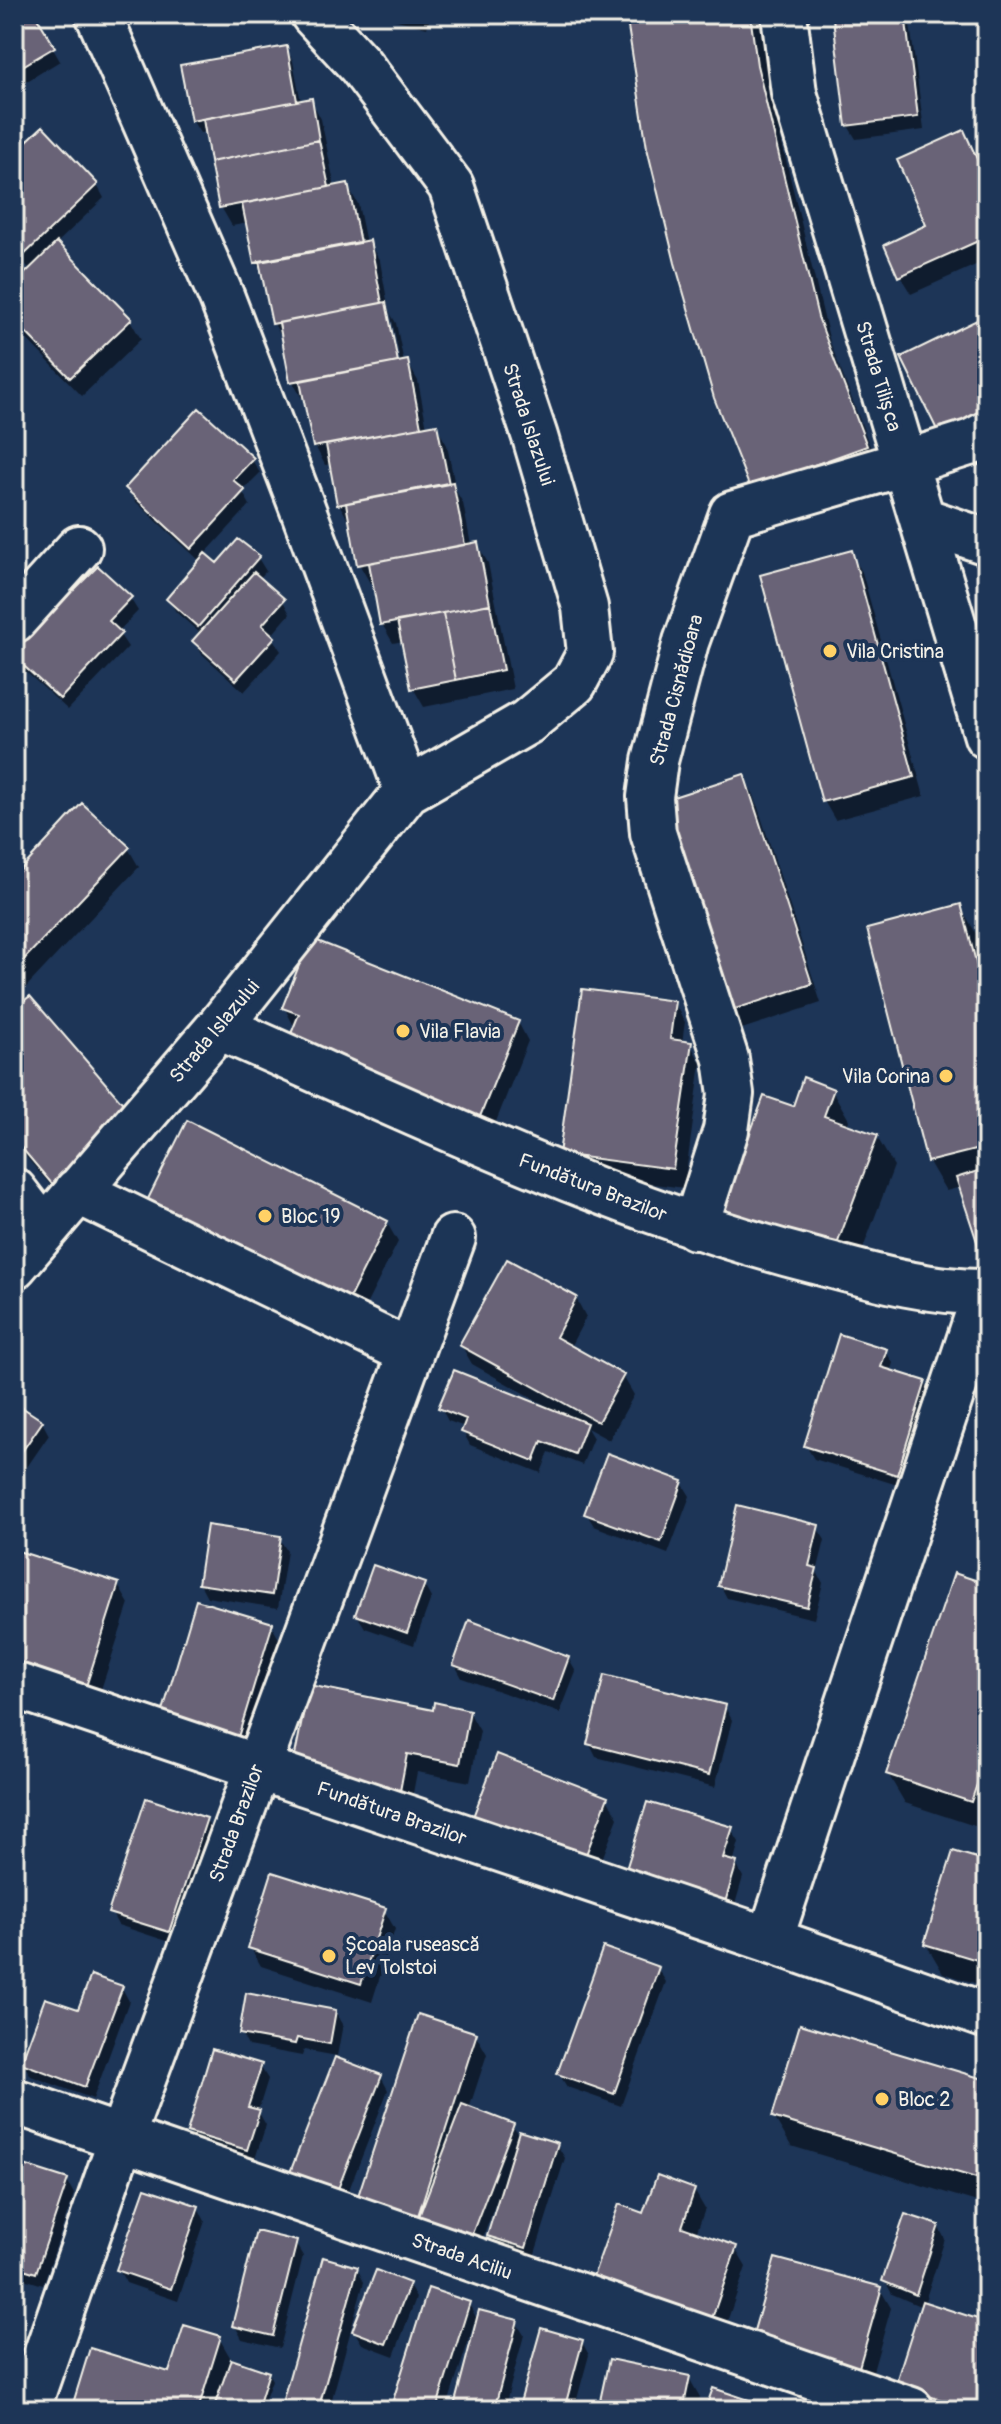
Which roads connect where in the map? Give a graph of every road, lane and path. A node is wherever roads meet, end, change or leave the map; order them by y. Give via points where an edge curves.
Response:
1 (98, 14) edge
2 (313, 14) edge
3 (784, 14) edge
4 (987, 434) edge
5 (905, 463) junction
6 (923, 520) junction
7 (987, 542) edge
8 (79, 548) dead end
9 (14, 620) edge
10 (987, 736) edge
11 (407, 791) junction
12 (219, 1027) junction
13 (14, 1191) edge
14 (77, 1191) junction
15 (695, 1227) junction
16 (44, 1230) junction
17 (453, 1238) dead end
18 (14, 1266) edge
19 (986, 1293) edge
20 (409, 1352) junction
21 (14, 1685) edge
22 (257, 1767) junction
23 (770, 1940) junction
24 (987, 2016) edge
25 (14, 2101) edge
26 (121, 2139) junction
27 (27, 2410) edge
28 (911, 2410) edge

1 - 11 street via 222,298
2 - 11 street, Strada Islazului via 360,65 451,186 585,607 590,653 574,683 527,722
3 - 5 street, Strada Tilișca via 794,93
4 - 5 street
5 - 6 street, Strada Tilișca
5 - 15 street, Strada Cisnădioara via 732,514 686,642 650,797 653,833 726,1059 731,1094 726,1130
6 - 7 street
6 - 10 street, Strada Tilișca
8 - 9 street
11 - 12 street, Strada Islazului
12 - 14 street, Strada Islazului
12 - 15 street, Fundătura Brazilor
13 - 16 street
14 - 16 street, Strada Islazului
14 - 20 street
15 - 19 street, Fundătura Brazilor via 866,1274
16 - 18 street, Strada Islazului
17 - 20 street, Strada Brazilor
19 - 23 street, Fundătura Brazilor
20 - 22 street, Strada Brazilor
21 - 22 street, Fundătura Brazilor
22 - 23 street, Fundătura Brazilor
22 - 26 street, Strada Brazilor
23 - 24 street, Fundătura Brazilor
25 - 26 street, Strada Aciliu
26 - 27 street, Strada Brazilor
26 - 28 street, Strada Aciliu

